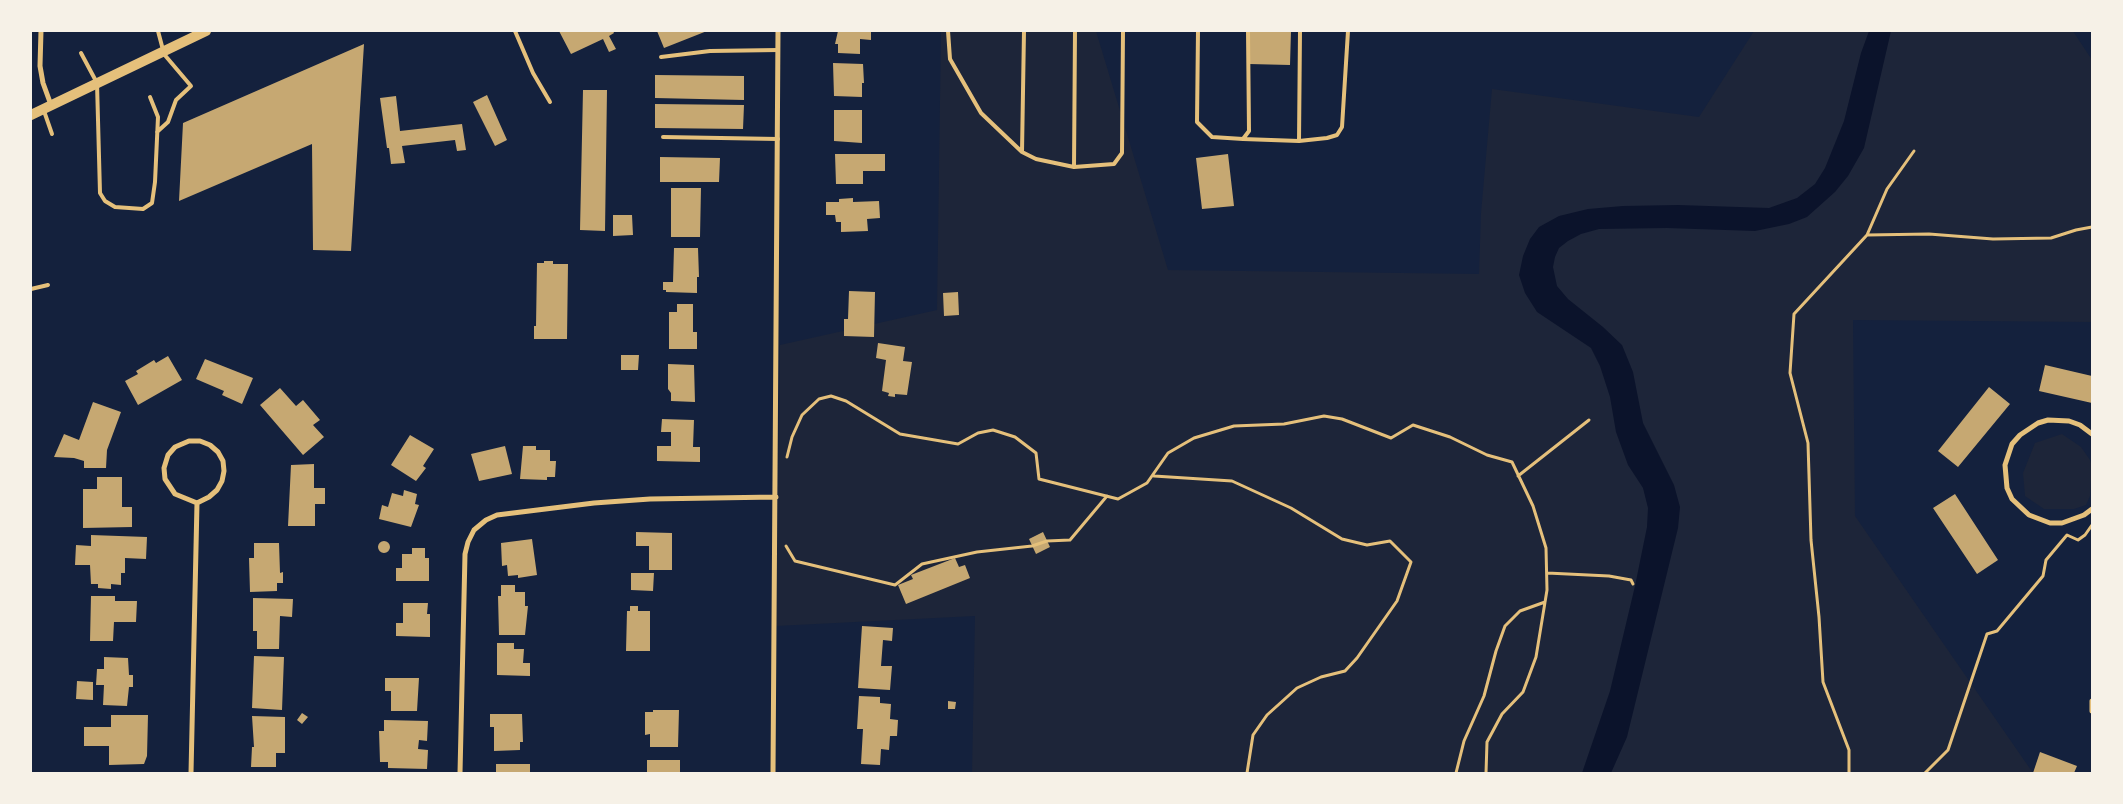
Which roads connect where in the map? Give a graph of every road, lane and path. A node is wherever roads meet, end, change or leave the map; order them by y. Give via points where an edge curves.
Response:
1 (41, 31) edge
2 (158, 31) edge
3 (515, 31) edge
4 (778, 31) edge
5 (948, 31) edge
6 (1024, 31) edge
7 (1076, 31) edge
8 (1123, 31) edge
9 (1198, 31) edge
10 (1248, 31) edge
11 (1300, 31) edge
12 (1348, 31) edge
13 (201, 32) edge
14 (778, 50) junction
15 (162, 51) junction
16 (81, 54) dead end
17 (661, 57) dead end
18 (96, 83) junction
19 (150, 97) dead end
20 (550, 102) dead end
21 (47, 107) junction
22 (31, 115) edge
23 (157, 132) junction
24 (52, 134) dead end
25 (663, 137) dead end
26 (778, 139) junction
27 (1243, 139) junction
28 (1299, 140) junction
29 (1914, 151) dead end
30 (1022, 152) junction
31 (1074, 167) junction
32 (2092, 227) edge
33 (1867, 235) junction
34 (48, 285) dead end
35 (31, 289) edge
36 (1589, 420) dead end
37 (2092, 434) edge
38 (777, 458) junction
39 (1154, 476) junction
40 (1518, 476) junction
41 (1107, 496) junction
42 (776, 497) junction
43 (197, 503) junction
44 (2092, 509) edge
45 (2092, 525) edge
46 (782, 539) dead end
47 (1546, 573) junction
48 (1633, 584) dead end
49 (1545, 602) junction
50 (2092, 700) edge
51 (2092, 711) edge
52 (191, 773) edge
53 (460, 773) edge
54 (773, 773) edge
55 (1247, 773) edge
56 (1456, 773) edge
57 (1486, 773) edge
58 (1849, 773) edge
59 (1925, 773) edge

1 - 21 street via 40,66
2 - 15 lane
3 - 20 lane
4 - 14 street
5 - 30 lane via 950,59 981,113
6 - 30 lane
7 - 31 lane
8 - 31 lane via 1122,153 1114,164
9 - 27 lane via 1198,122 1212,137
10 - 27 lane via 1249,130
11 - 28 lane
12 - 28 lane via 1342,127 1337,134 1327,138
13 - 15 main road
14 - 17 lane
14 - 26 street
15 - 18 main road
15 - 23 lane via 191,86 176,100 168,122
16 - 18 lane
18 - 21 main road
18 - 23 lane via 100,192 105,201 115,207 143,208 152,203 156,182
19 - 23 lane via 158,117
21 - 22 main road
21 - 24 lane
25 - 26 lane
26 - 38 street
27 - 28 lane
29 - 33 path via 1887,189
30 - 31 lane via 1036,159
32 - 33 path via 2051,238
33 - 58 path via 1794,314 1790,373 1808,443 1811,540 1823,682 1849,750
34 - 35 lane
36 - 40 path
37 - 44 street via 2069,421 2038,423 2012,444 2005,465 2010,494 2029,515 2050,523 2062,522 2073,520
38 - 41 path via 787,457 802,415 819,399 831,396 846,401 900,434 958,444 978,433 993,430 1015,437 1036,453 1039,479
38 - 42 street
39 - 40 path via 1168,453 1194,438 1234,426 1284,424 1324,416 1342,419 1391,438 1413,425 1512,462
39 - 41 path via 1118,499
39 - 55 path via 1232,481 1291,508 1342,539 1367,546 1390,542 1411,562 1396,601 1358,658 1345,671 1321,676 1297,688 1267,715 1253,735
40 - 47 path via 1533,506 1546,548
41 - 46 path via 1070,540 977,552 922,564 896,584 795,561
42 - 53 street via 594,503 497,515 474,530 465,554
42 - 54 street
43 - 43 street via 217,490 222,481 223,461 210,445 189,441 175,447 168,455 165,479 175,494
43 - 52 street
45 - 59 path via 2078,540 2067,535 2046,560 2043,576 1996,631 1987,634 1948,750
47 - 48 path via 1610,576 1631,580
47 - 49 path
49 - 56 path via 1520,611 1505,626 1484,696 1464,741
49 - 57 path via 1536,656 1524,692 1502,714 1487,742
50 - 51 street

